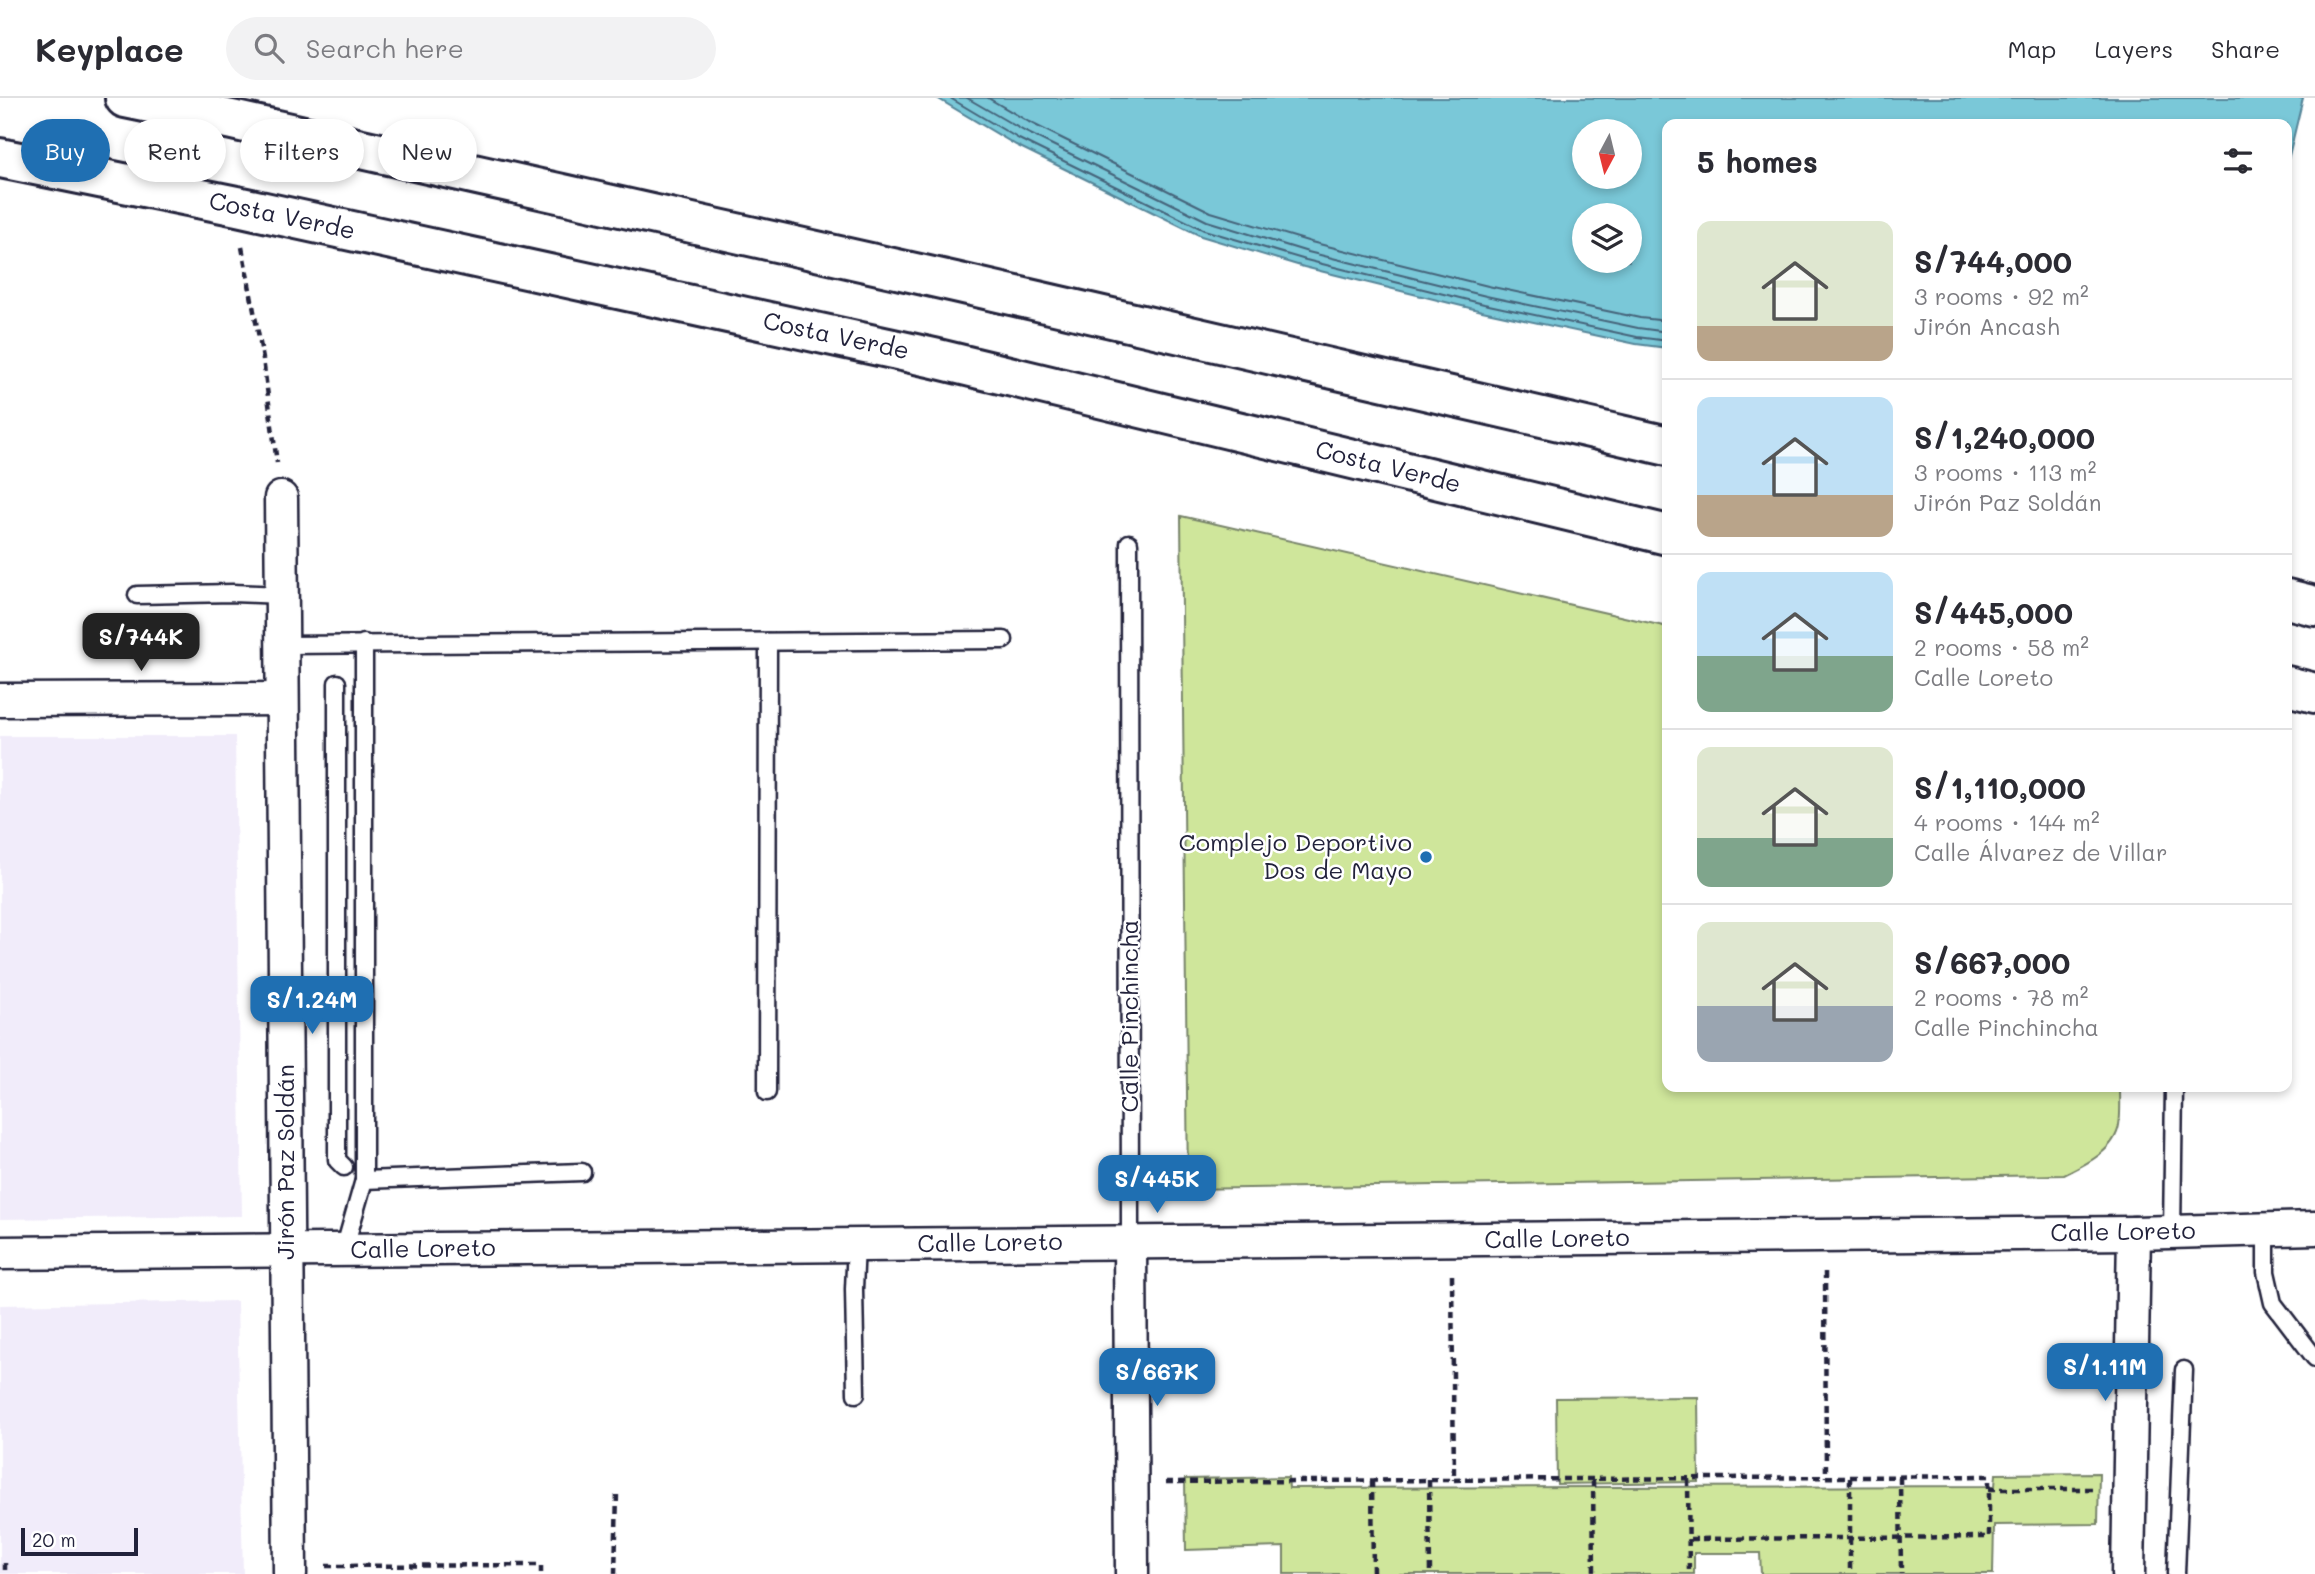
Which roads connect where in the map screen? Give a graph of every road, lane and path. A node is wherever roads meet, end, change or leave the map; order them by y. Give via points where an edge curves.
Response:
1 (125, 98) edge
2 (0, 158) edge
3 (237, 206) junction
4 (1662, 445) edge
5 (281, 498) joint
6 (1662, 533) edge
7 (1129, 543) dead end
8 (137, 595) dead end
9 (282, 595) junction
10 (2292, 600) edge
11 (2315, 606) edge
12 (1004, 640) dead end
13 (768, 642) junction
14 (364, 643) junction
15 (283, 645) junction
16 (337, 683) dead end
17 (2292, 687) edge
18 (2315, 693) edge
19 (282, 699) junction
20 (0, 700) edge
21 (766, 1092) dead end
22 (2174, 1092) edge
23 (344, 1167) dead end
24 (582, 1172) dead end
25 (365, 1180) junction
26 (2315, 1228) edge
27 (2266, 1229) junction
28 (2172, 1232) junction
29 (2134, 1233) junction
30 (1824, 1236) junction
31 (1452, 1240) junction
32 (1130, 1241) junction
33 (856, 1245) junction
34 (287, 1250) junction
35 (344, 1250) junction
36 (0, 1253) edge
37 (2315, 1357) edge
38 (2184, 1370) dead end
39 (856, 1394) dead end
40 (1826, 1477) junction
41 (1900, 1477) junction
42 (1850, 1478) junction
43 (1688, 1479) junction
44 (1429, 1480) junction
45 (1454, 1480) junction
46 (1593, 1480) junction
47 (1372, 1481) junction
48 (1131, 1483) junction
49 (2130, 1488) junction
50 (1989, 1489) junction
51 (617, 1492) dead end
52 (1850, 1538) junction
53 (1900, 1538) junction
54 (1688, 1539) junction
55 (5, 1563) dead end
56 (290, 1570) edge
57 (5, 1574) edge
58 (541, 1574) edge
59 (615, 1574) edge
60 (1132, 1574) edge
61 (1373, 1574) edge
62 (1430, 1574) edge
63 (1594, 1574) edge
64 (1689, 1574) edge
65 (1850, 1574) edge
66 (1901, 1574) edge
67 (2128, 1574) edge
68 (2176, 1574) edge

1 - 4 highway
2 - 3 highway, Costa Verde
3 - 5 path
3 - 6 highway, Costa Verde via 934,358
5 - 9 street, Jirón Paz Soldán
7 - 32 lane, Calle Pinchincha
8 - 9 lane
9 - 15 street, Jirón Paz Soldán
10 - 11 highway
12 - 13 lane
13 - 14 lane
13 - 21 lane
14 - 15 lane
14 - 25 lane
15 - 19 street, Jirón Paz Soldán
16 - 23 lane via 337,1160
17 - 18 highway
19 - 20 street
19 - 34 street, Jirón Paz Soldán
22 - 28 lane
24 - 25 lane
25 - 35 lane
26 - 27 street, Calle Loreto
27 - 28 street, Calle Loreto
27 - 37 lane via 2266,1272 2273,1303
28 - 29 street, Calle Loreto
29 - 30 street, Calle Loreto
29 - 49 street
30 - 31 street, Calle Loreto
30 - 40 path
31 - 32 street, Calle Loreto
31 - 45 path
32 - 33 street, Calle Loreto
32 - 48 street, Calle Pinchincha
33 - 35 street, Calle Loreto
33 - 39 lane
34 - 35 street, Calle Loreto
34 - 36 street, Calle Loreto
34 - 56 street, Jirón Paz Soldán
38 - 68 lane
40 - 42 path
40 - 43 path
41 - 42 path
41 - 50 path via 1989,1476
41 - 53 path
42 - 52 path
43 - 46 path
43 - 54 path
44 - 45 path
44 - 47 path
44 - 62 path
45 - 46 path
46 - 63 path
47 - 48 path
47 - 61 path
48 - 60 street, Calle Pinchincha
49 - 50 path
49 - 67 street
50 - 53 path via 1989,1537
51 - 59 path
52 - 53 path
52 - 54 path
52 - 65 path
53 - 66 path
54 - 64 path
55 - 57 path
56 - 58 path via 541,1565

